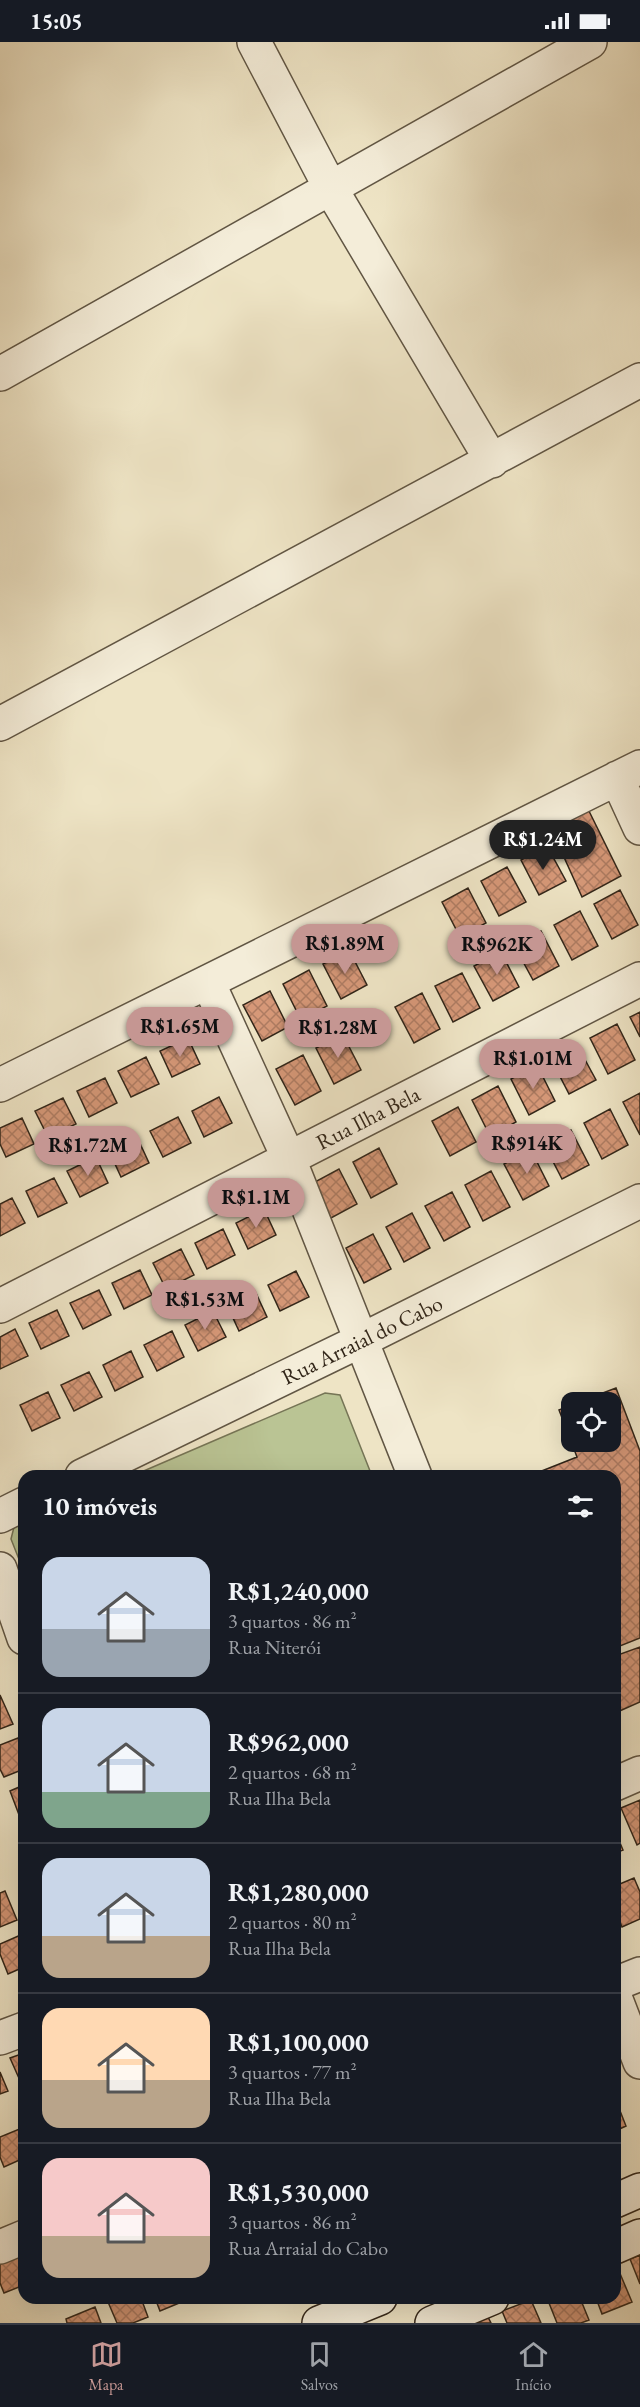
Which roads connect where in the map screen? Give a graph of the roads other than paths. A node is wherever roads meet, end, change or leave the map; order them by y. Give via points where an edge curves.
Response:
1 (254, 42) edge
2 (590, 42) edge
3 (331, 189) junction
4 (0, 374) edge
5 (640, 380) edge
6 (492, 461) junction
7 (0, 724) edge
8 (628, 772) edge
9 (640, 828) edge
10 (640, 979) edge
11 (208, 982) junction
12 (0, 1085) edge
13 (289, 1159) junction
14 (640, 1201) edge
15 (0, 1306) edge
16 (362, 1340) junction
17 (94, 1470) edge
18 (413, 1470) edge
19 (18, 1507) edge
20 (0, 1516) edge
21 (0, 1569) edge
22 (18, 1621) edge
23 (640, 1773) edge
24 (621, 1781) edge
25 (640, 1974) edge
26 (621, 1982) edge
27 (621, 2013) edge
28 (18, 2031) edge
29 (0, 2038) edge
30 (640, 2062) edge
31 (640, 2190) edge
32 (621, 2198) edge
33 (640, 2236) edge
34 (18, 2240) edge
35 (621, 2244) edge
36 (0, 2247) edge
37 (366, 2304) edge
38 (478, 2304) edge
39 (320, 2323) edge
40 (432, 2323) edge

1 - 3 street
2 - 3 street
3 - 4 street
3 - 6 street
5 - 6 street
6 - 7 street
8 - 9 street
8 - 11 street
10 - 13 street, Rua Ilha Bela
11 - 12 street
11 - 13 street
13 - 15 street, Rua Ilha Bela
13 - 16 street
14 - 16 street, Rua Arraial do Cabo
16 - 17 street, Rua Arraial do Cabo
16 - 18 street
19 - 20 street
21 - 22 street
23 - 24 street
25 - 26 street
27 - 30 street
28 - 29 street
31 - 32 street
33 - 35 street
34 - 36 street
37 - 39 street
38 - 40 street

